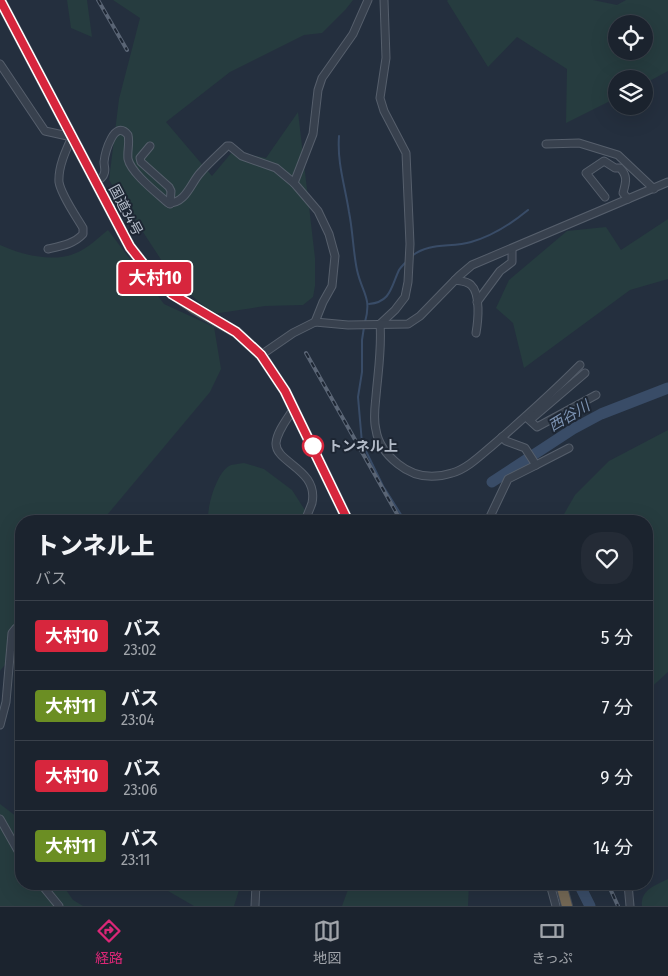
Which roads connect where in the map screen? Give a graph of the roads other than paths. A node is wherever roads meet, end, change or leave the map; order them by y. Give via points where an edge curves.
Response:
1 (0, 0) edge
2 (368, 0) edge
3 (384, 0) edge
4 (0, 64) edge
5 (72, 137) junction
6 (546, 144) dead end
7 (150, 146) dead end
8 (96, 182) junction
9 (668, 182) edge
10 (294, 183) junction
11 (654, 189) junction
12 (605, 198) dead end
13 (628, 199) junction
14 (170, 204) junction
15 (512, 249) junction
16 (48, 250) dead end
17 (456, 280) junction
18 (477, 302) junction
19 (315, 322) junction
20 (380, 324) junction
21 (476, 333) dead end
22 (261, 355) junction
23 (580, 365) dead end
24 (586, 373) dead end
25 (596, 395) dead end
26 (294, 408) junction
27 (528, 418) junction
28 (502, 437) junction
29 (569, 448) dead end
30 (535, 464) junction
31 (307, 515) edge
32 (345, 515) edge
33 (491, 515) edge
34 (15, 629) edge
35 (0, 725) edge
36 (0, 820) edge
37 (15, 846) edge
38 (46, 890) edge
39 (256, 890) edge
40 (552, 890) edge
41 (563, 890) edge
42 (629, 890) edge
43 (59, 906) edge
44 (255, 906) edge
45 (556, 906) edge
46 (567, 906) edge
47 (630, 906) edge

1 - 5 highway, 国道34号
2 - 10 street via 353,34 322,78 313,134
3 - 20 street via 386,58 380,98 406,152 410,244 405,297
4 - 5 street via 44,131
5 - 8 highway, 国道34号
5 - 16 street via 64,155 59,181 83,234 72,243
6 - 11 street via 579,143 618,155
7 - 14 street via 140,158 141,162 169,188
8 - 14 street via 103,177 113,134 121,130 128,135 127,152 134,171
8 - 22 highway, 国道34号 via 130,247 152,275 172,294 236,332
9 - 11 street
10 - 14 street via 276,168 242,156 228,146 199,174 188,193
10 - 19 street via 318,211 335,256 332,286
11 - 13 street
12 - 13 street via 586,174 604,161 625,173 623,193
13 - 15 street
15 - 17 street via 472,265
15 - 18 street via 512,262 500,271
17 - 18 street via 470,285
17 - 20 street via 408,324
18 - 21 street
19 - 20 street
19 - 22 street
20 - 28 street via 376,430 381,446 392,459 405,470 420,476 454,473
22 - 26 highway, 国道34号
23 - 27 street
24 - 27 street
25 - 27 street via 537,427
26 - 31 street via 276,442 283,457 307,478 312,491
26 - 32 highway, 国道34号
27 - 28 street
28 - 30 street via 525,448
29 - 30 street
30 - 33 street via 508,479
34 - 35 street
36 - 37 street
38 - 43 street
39 - 44 street
40 - 45 street
41 - 46 highway
42 - 47 street

